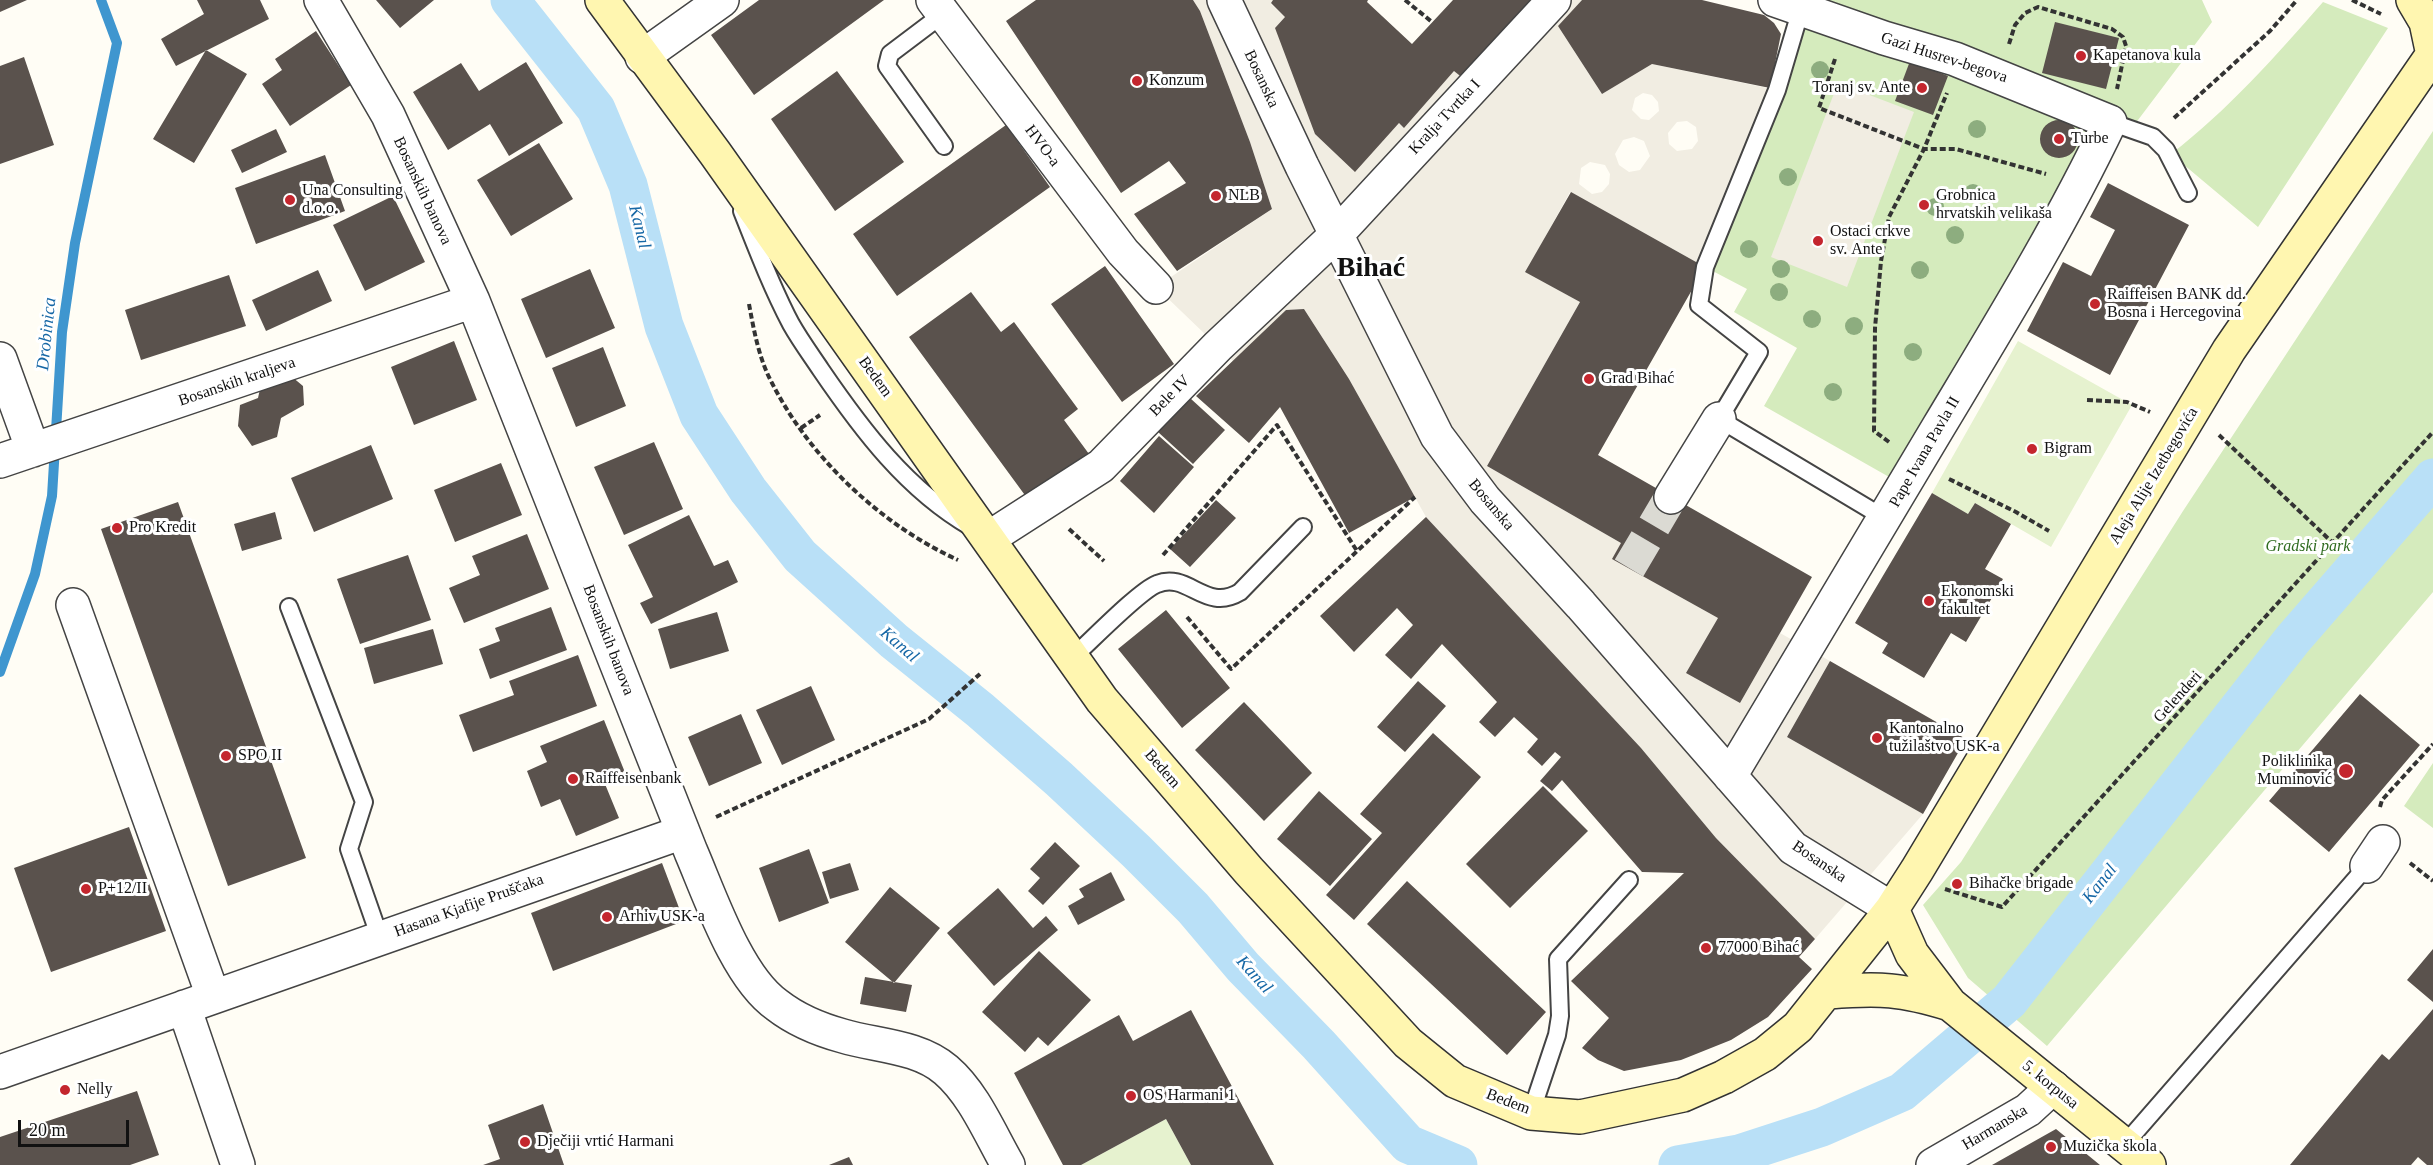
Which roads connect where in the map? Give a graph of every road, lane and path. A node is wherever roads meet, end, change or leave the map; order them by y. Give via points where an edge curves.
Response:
1 (321, 0) edge
2 (602, 0) edge
3 (722, 0) edge
4 (1224, 0) edge
5 (1406, 0) edge
6 (1554, 0) edge
7 (2297, 0) edge
8 (2413, 0) edge
9 (1788, 4) edge
10 (938, 7) edge
11 (1432, 22) dead end
12 (2433, 54) edge
13 (1836, 56) dead end
14 (642, 57) junction
15 (1998, 75) junction
16 (1949, 87) dead end
17 (2110, 122) junction
18 (2153, 137) junction
19 (944, 146) dead end
20 (1924, 149) junction
21 (2018, 167) dead end
22 (2188, 193) dead end
23 (1337, 234) junction
24 (1156, 287) dead end
25 (747, 299) dead end
26 (473, 301) junction
27 (0, 359) edge
28 (2087, 400) dead end
29 (1719, 419) junction
30 (2183, 427) junction
31 (2216, 432) dead end
32 (2433, 432) edge
33 (38, 448) junction
34 (0, 461) edge
35 (1917, 462) junction
36 (1415, 497) dead end
37 (1671, 497) tunnel mouth
38 (1886, 519) junction
39 (1066, 527) dead end
40 (1303, 527) dead end
41 (2049, 531) dead end
42 (989, 538) junction
43 (2334, 544) junction
44 (1358, 551) junction
45 (960, 561) dead end
46 (1104, 561) dead end
47 (1158, 583) junction
48 (73, 606) dead end
49 (289, 607) dead end
50 (1072, 658) junction
51 (980, 674) dead end
52 (2433, 744) edge
53 (1730, 776) junction
54 (683, 832) junction
55 (2375, 854) joint
56 (1917, 870) junction
57 (1629, 880) dead end
58 (1892, 909) junction
59 (380, 938) junction
60 (1829, 992) junction
61 (199, 1002) junction
62 (1950, 1004) junction
63 (0, 1072) edge
64 (2053, 1087) junction
65 (1532, 1113) junction
66 (2124, 1145) junction
67 (238, 1165) edge
68 (1008, 1165) edge
69 (1934, 1165) edge
70 (2149, 1165) edge

1 - 26 street, Bosanskih banova via 388,115
2 - 14 main road, Bedem
3 - 14 street
4 - 23 street, Bosanska
5 - 11 path
6 - 23 street, Kralja Tvrtka I via 1482,68
7 - 18 path via 2270,31
8 - 12 main road via 2426,22
9 - 15 street, Gazi Husrev-begova
9 - 29 lane via 1777,90 1705,267 1699,305 1759,352
10 - 19 lane via 890,54 887,66
10 - 24 street, HVO-a via 1123,252
12 - 30 main road, Aleja Alije Izetbegovića via 2235,340
13 - 20 path via 1819,108
14 - 42 main road, Bedem via 715,153
15 - 17 street, Gazi Husrev-begova
15 - 17 path via 2015,26 2025,13 2038,7 2112,29 2126,46
16 - 20 path
17 - 18 lane
17 - 35 street, Pape Ivana Pavla II via 2047,246
18 - 22 lane via 2166,150
20 - 21 path via 1956,149
20 - 35 path via 1889,217 1875,328 1874,431
23 - 42 street, Bele IV via 1218,346 1101,466
23 - 53 street, Bosanska via 1437,436 1485,500
25 - 45 path via 756,341 771,382 835,470 892,524
26 - 33 street, Bosanskih kraljeva
26 - 54 street, Bosanskih banova
27 - 33 street
28 - 30 path via 2127,402
29 - 37 street
29 - 38 lane
30 - 56 main road, Aleja Alije Izetbegovića
31 - 43 path
32 - 43 path, Gelenderi
33 - 34 street, Bosanskih kraljeva
35 - 38 street, Pape Ivana Pavla II
35 - 41 path
36 - 44 path
38 - 53 street, Pape Ivana Pavla II
39 - 46 path
40 - 47 lane via 1240,592 1228,599 1214,598 1179,582
42 - 50 main road, Bedem
43 - 56 path, Gelenderi via 2002,907 1938,887
44 - 47 path via 1231,669
44 - 47 path via 1277,425 1163,552
47 - 50 lane
48 - 61 street
49 - 59 lane via 364,802 349,849
50 - 65 main road, Bedem via 1102,700 1249,872 1408,1043 1455,1081
51 - 54 path via 928,719
52 - 55 path via 2382,800 2376,820
53 - 58 street, Bosanska via 1793,848
54 - 59 street, Hasana Kjafije Pruščaka
54 - 68 street, Bosanskih banova via 720,921 749,975 776,1005 841,1036 921,1055 945,1070 965,1091
55 - 66 lane
56 - 58 main road, Aleja Alije Izetbegovića
57 - 65 lane via 1558,959 1557,1035
58 - 60 main road, Bedem
58 - 62 main road, 5. korpusa via 1912,954
59 - 61 street, Hasana Kjafije Pruščaka
60 - 62 main road, 5. korpusa via 1881,988
60 - 65 main road, Bedem via 1765,1054 1683,1095 1580,1117
61 - 63 street, Hasana Kjafije Pruščaka
61 - 67 street
62 - 64 main road, 5. korpusa
64 - 66 main road, 5. korpusa
64 - 69 street, Harmanska via 2028,1110
66 - 70 main road, 5. korpusa

